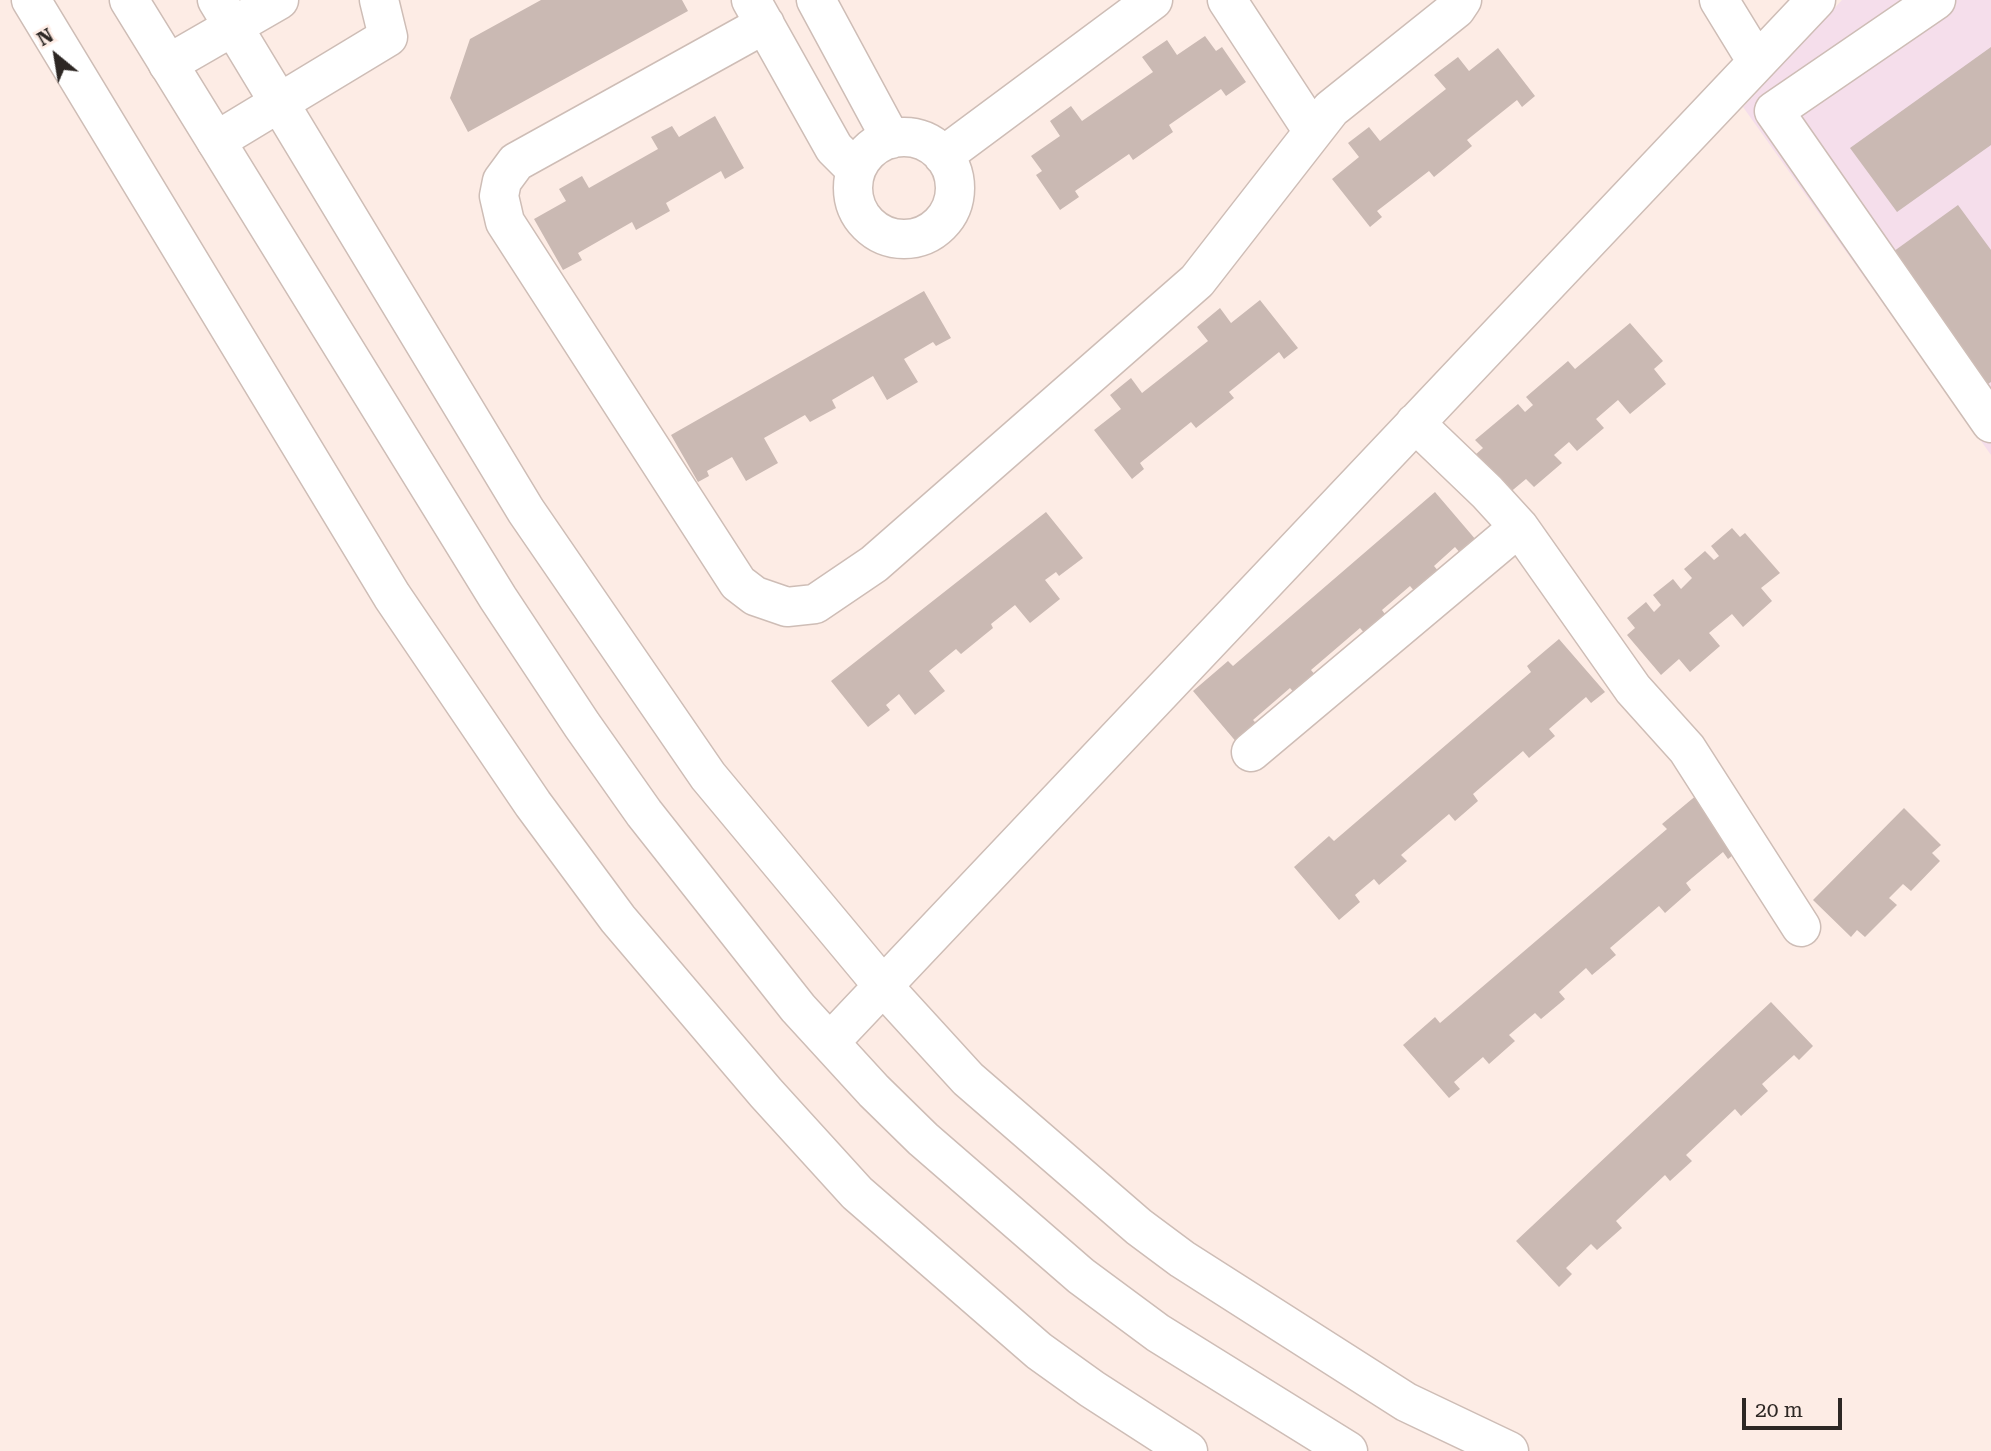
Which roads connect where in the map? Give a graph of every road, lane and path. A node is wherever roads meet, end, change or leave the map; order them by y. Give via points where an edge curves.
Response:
1 (32, 0) edge
2 (108, 0) edge
3 (129, 0) edge
4 (279, 0) edge
5 (379, 0) edge
6 (816, 0) edge
7 (1153, 0) edge
8 (1227, 0) edge
9 (1462, 0) edge
10 (1719, 0) edge
11 (1816, 0) edge
12 (1936, 0) edge
13 (758, 12) edge
14 (225, 13) edge
15 (1757, 62) junction
16 (168, 64) junction
17 (280, 103) junction
18 (1312, 130) junction
19 (891, 139) junction
20 (216, 141) junction
21 (943, 156) junction
22 (856, 170) junction
23 (1991, 423) edge
24 (1415, 424) junction
25 (1519, 527) junction
26 (1251, 752) dead end
27 (1801, 927) dead end
28 (883, 986) junction
29 (830, 1042) junction
30 (1188, 1451) edge
31 (1314, 1451) edge
32 (1348, 1451) edge
33 (1509, 1451) edge

1 - 30 street via 392,596 533,804 618,919 857,1193 1039,1351
2 - 31 street via 484,607 630,824 737,960 861,1103 990,1223 1148,1347
3 - 16 street
4 - 14 street
5 - 17 street via 388,37
6 - 19 street
7 - 21 street
8 - 18 street
9 - 18 street
10 - 15 street
11 - 15 street
12 - 23 street via 1774,111
13 - 18 street via 516,162 502,181 499,196 505,222 738,583 755,596 787,607 815,604 874,564 1197,281
13 - 22 street via 834,148
14 - 16 street
14 - 17 street
15 - 24 street
16 - 20 street
17 - 20 street
17 - 28 street via 526,511 656,702 741,818
19 - 21 street via 920,140
19 - 22 street via 870,151
20 - 29 street via 498,598 582,725 718,909
21 - 22 street via 955,184 953,201 936,229 904,239 888,237 861,217 854,202
24 - 25 street
24 - 28 street
25 - 26 street
25 - 27 street via 1633,689 1687,749
28 - 29 street
28 - 33 street via 968,1079 1182,1259 1406,1402
29 - 32 street via 923,1139 1081,1276 1179,1347

